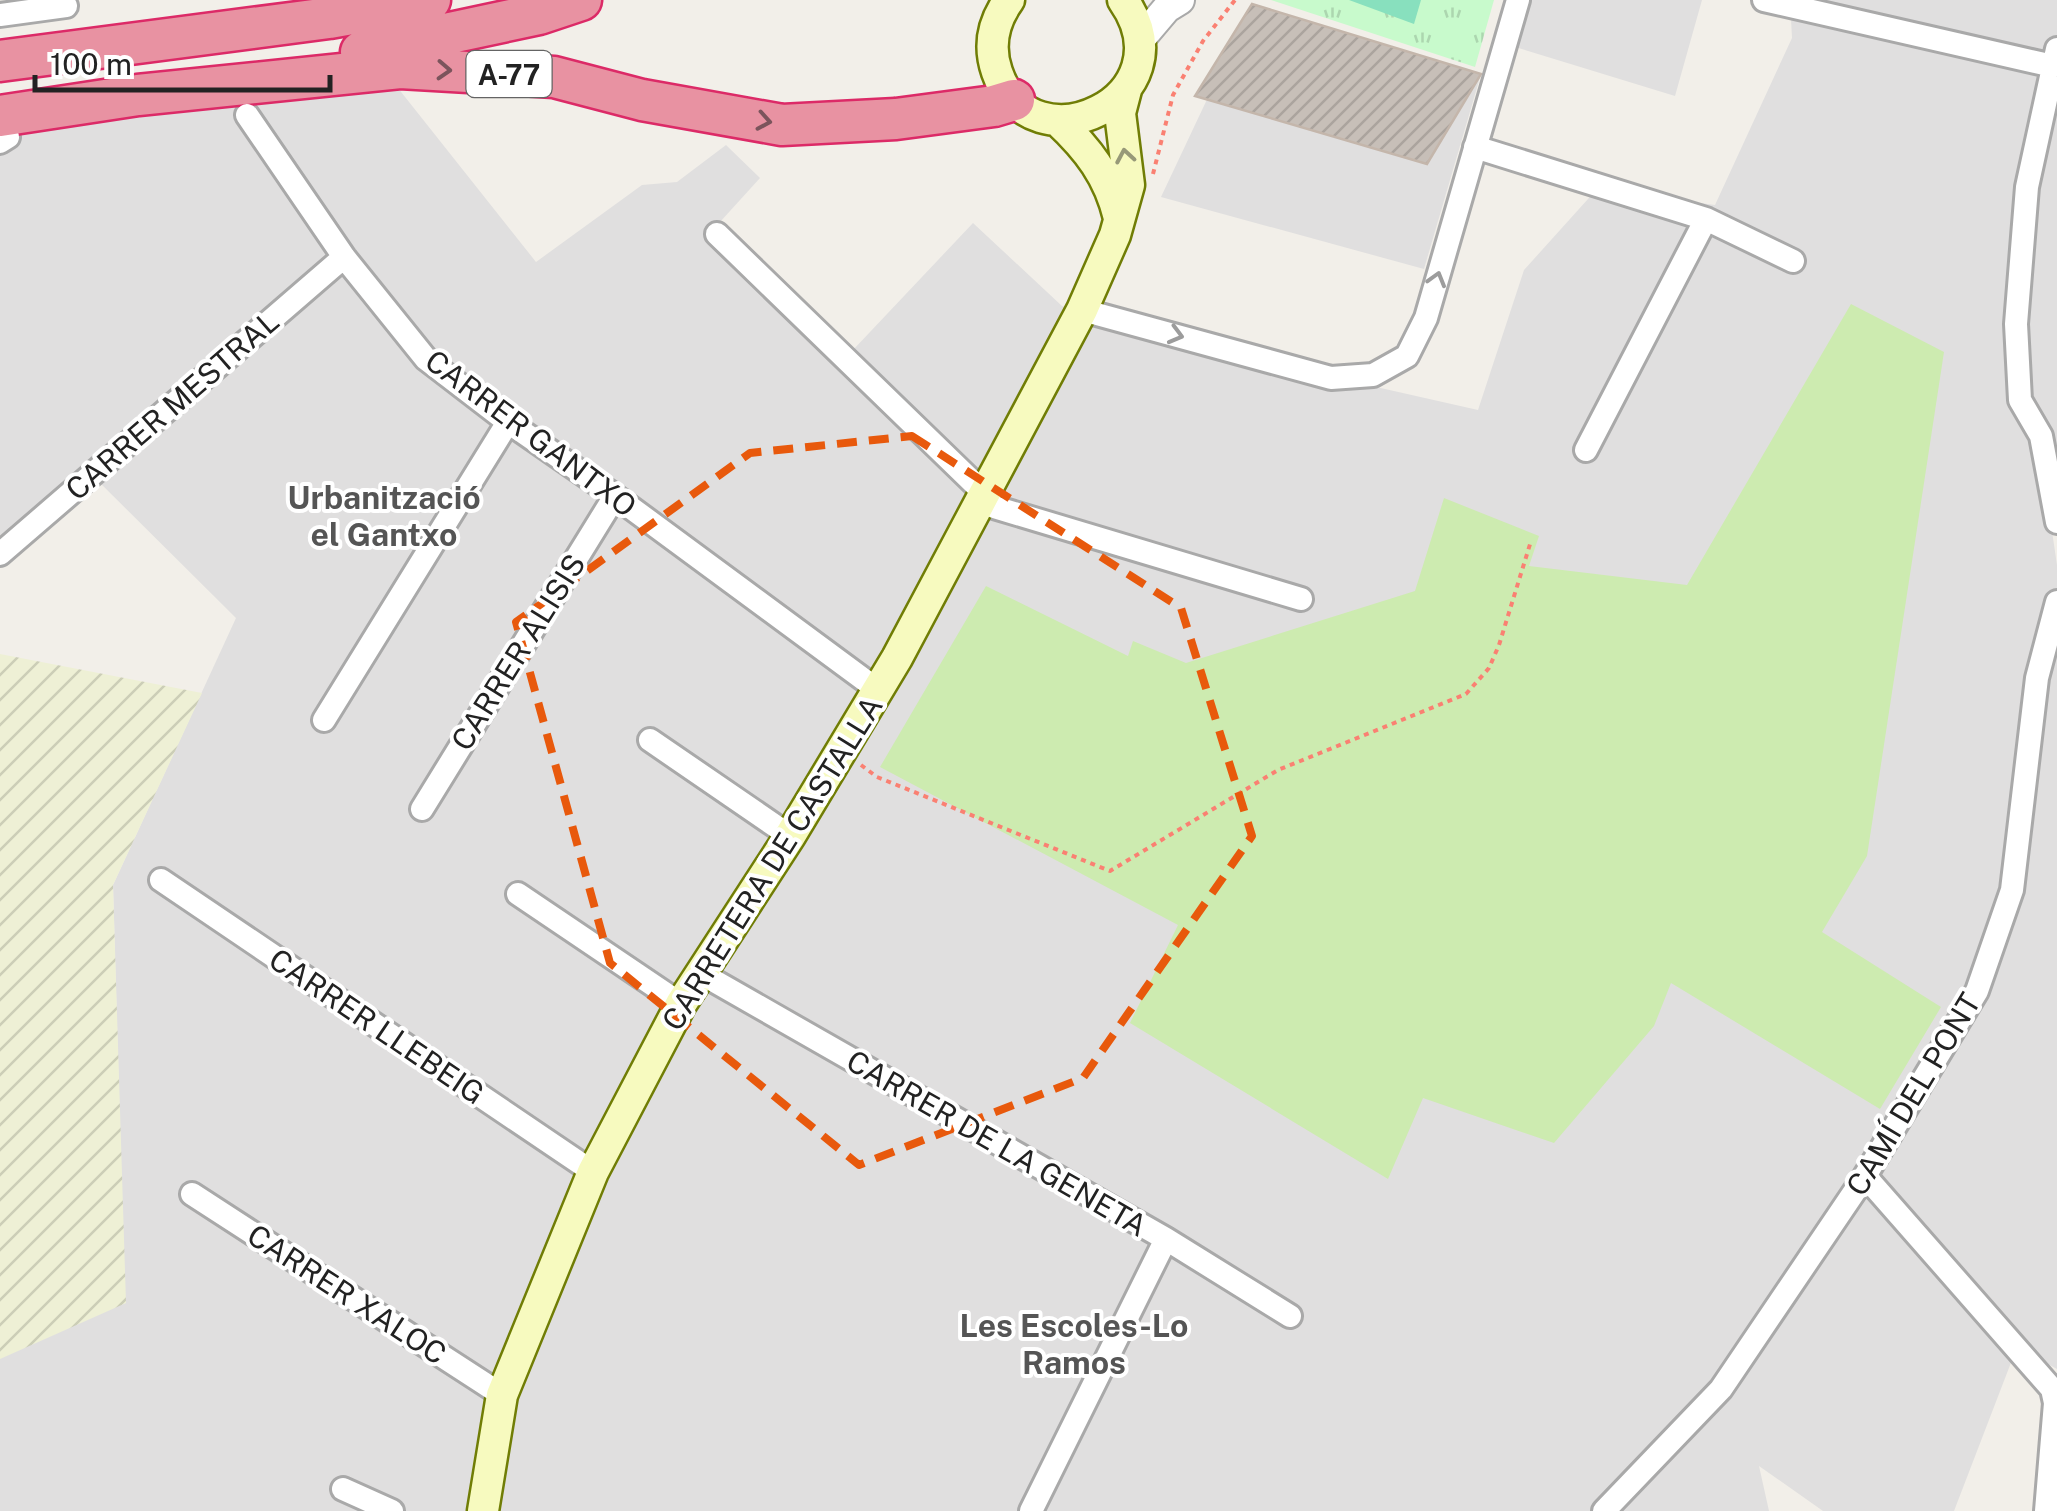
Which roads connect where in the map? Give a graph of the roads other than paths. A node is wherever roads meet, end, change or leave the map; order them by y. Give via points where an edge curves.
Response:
1 (298, 0) edge
2 (430, 0) edge
3 (581, 0) edge
4 (1518, 0) edge
5 (1764, 0) edge
6 (1003, 4) edge
7 (1174, 4) edge
8 (66, 6) dead end
9 (0, 16) edge
10 (1132, 19) edge
11 (0, 48) edge
12 (2055, 57) edge
13 (0, 60) edge
14 (1126, 90) junction
15 (1014, 100) junction
16 (246, 115) dead end
17 (1058, 120) junction
18 (2, 123) edge
19 (1475, 147) junction
20 (1706, 218) junction
21 (1117, 228) junction
22 (717, 234) dead end
23 (344, 257) junction
24 (1793, 261) dead end
25 (1082, 310) junction
26 (508, 422) junction
27 (2049, 432) edge
28 (1586, 450) dead end
29 (984, 492) junction
30 (615, 496) junction
31 (2057, 522) edge
32 (0, 554) edge
33 (1301, 599) dead end
34 (2057, 602) edge
35 (878, 690) junction
36 (324, 720) dead end
37 (650, 740) dead end
38 (422, 809) dead end
39 (790, 836) junction
40 (161, 880) dead end
41 (518, 894) dead end
42 (702, 974) junction
43 (682, 1004) junction
44 (592, 1172) junction
45 (1865, 1176) junction
46 (192, 1194) dead end
47 (1166, 1240) junction
48 (1290, 1316) dead end
49 (502, 1395) junction
50 (343, 1488) dead end
51 (392, 1511) edge
52 (483, 1511) edge
53 (1032, 1511) edge
54 (1604, 1511) edge
55 (2046, 1511) edge

1 - 11 highway via 195,22
2 - 13 highway
3 - 18 highway, A-77 via 372,50
4 - 19 street
5 - 12 street
6 - 15 main road via 992,35 993,59
7 - 10 street
8 - 9 street
10 - 14 main road, CARRETERA DE CASTALLA via 1137,67
12 - 27 street via 2026,187 2016,324 2020,400
14 - 17 main road via 1096,114
21 -> 14 main road, CARRETERA DE CASTALLA via 1128,185 1120,113
15 - 17 main road
18 -> 15 highway, A-77 via 138,95 400,68 554,77 782,125 896,118
16 - 23 street, CARRER GANTXO
17 - 21 main road via 1096,160
19 - 20 street
25 -> 19 street via 1331,378 1373,375 1407,356 1426,318
20 - 24 street
20 - 28 street
21 - 25 main road, CARRETERA DE CASTALLA
22 - 29 street
23 - 26 street, CARRER GANTXO via 426,359
23 - 32 street, CARRER MESTRAL
25 - 29 main road, CARRETERA DE CASTALLA
26 - 30 street, CARRER GANTXO
26 - 36 street
27 - 31 street
29 - 33 street via 994,506
29 - 35 main road, CARRETERA DE CASTALLA
30 - 35 street, CARRER GANTXO
30 - 38 street, CARRER ALISIS
34 - 45 street, CAMÍ DEL PONT via 2037,678 2012,890 1977,991
35 - 39 main road, CARRETERA DE CASTALLA
37 - 39 street
39 - 42 main road, CARRETERA DE CASTALLA
40 - 44 street, CARRER LLEBEIG
41 - 43 street
42 - 43 main road, CARRETERA DE CASTALLA
42 - 47 street, CARRER DE LA GENETA
43 - 44 main road, CARRETERA DE CASTALLA
44 - 49 main road, CARRETERA DE CASTALLA
45 - 54 street, CAMÍ DEL PONT via 1721,1390
45 - 55 street via 2052,1389
46 - 49 street, CARRER XALOC
47 - 48 street, CARRER DE LA GENETA
47 - 53 street
49 - 52 main road, CARRETERA DE CASTALLA
50 - 51 street

